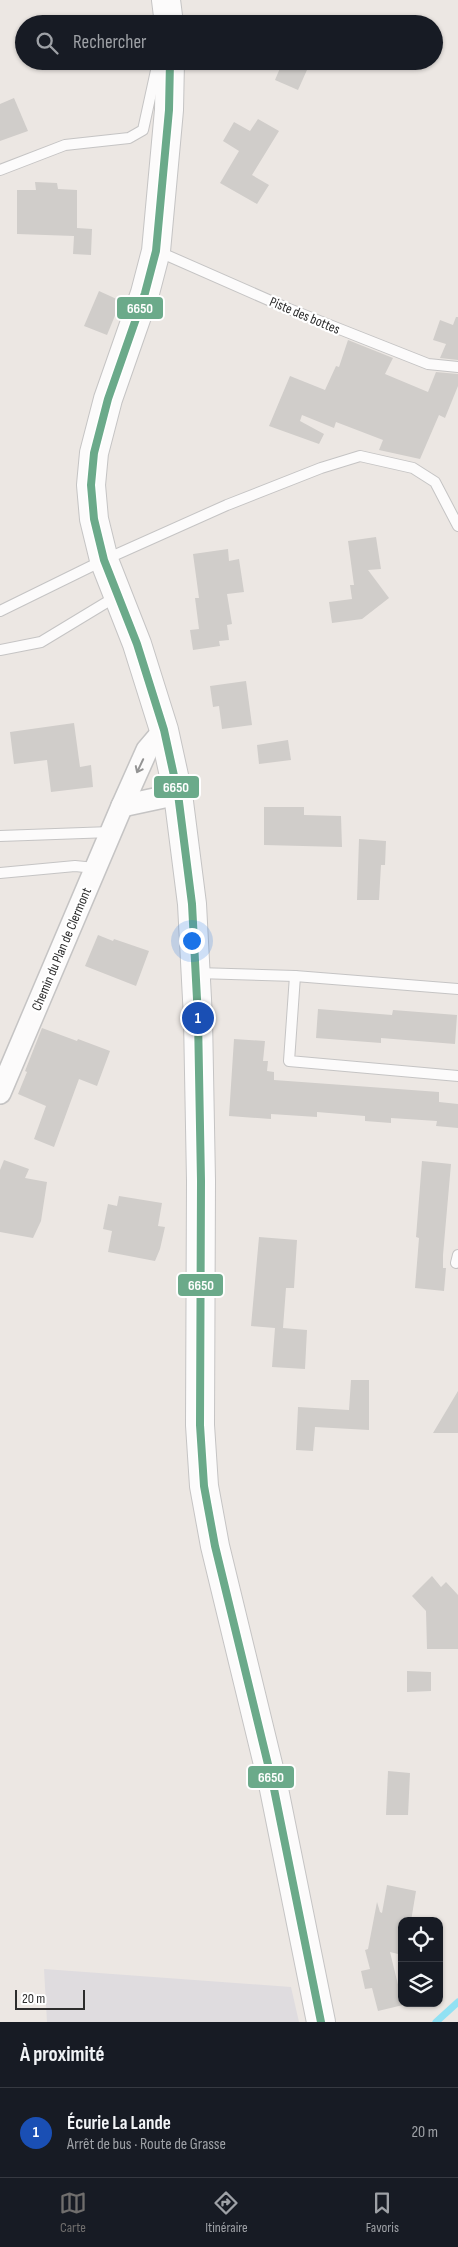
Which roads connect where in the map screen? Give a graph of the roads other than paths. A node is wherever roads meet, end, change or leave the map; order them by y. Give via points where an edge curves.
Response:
1 (166, 0) edge
2 (168, 15) edge
3 (156, 70) edge
4 (170, 70) edge
5 (0, 170) edge
6 (156, 251) junction
7 (458, 368) edge
8 (458, 526) edge
9 (104, 560) junction
10 (118, 596) junction
11 (0, 611) edge
12 (0, 650) edge
13 (164, 730) junction
14 (178, 794) junction
15 (122, 806) junction
16 (111, 832) junction
17 (0, 836) edge
18 (95, 868) junction
19 (0, 873) edge
20 (196, 973) junction
21 (295, 976) junction
22 (458, 990) edge
23 (458, 1076) edge
24 (0, 1093) edge
25 (321, 2022) edge

1 - 2 street
3 - 5 lane via 143,130 129,138 64,145
4 - 6 street
6 - 7 lane, Piste des bottes via 289,309 428,364
6 - 9 street via 94,453 91,485 94,519
8 - 9 lane via 435,482 412,468 360,456 227,505
9 - 10 street
9 - 11 lane
10 - 12 lane via 40,642
10 - 13 street
13 - 14 street
13 -> 15 street, Chemin du Plan de Clermont via 147,750
14 - 15 street
14 - 20 street via 192,904
15 - 16 street, Chemin du Plan de Clermont
16 - 17 lane
16 - 18 street, Chemin du Plan de Clermont
18 - 19 lane via 75,866
18 - 24 street, Chemin du Plan de Clermont
20 - 21 lane
20 - 25 street via 201,1181 200,1424 204,1486 215,1546 274,1789
21 - 22 lane
21 - 23 lane via 289,1061

